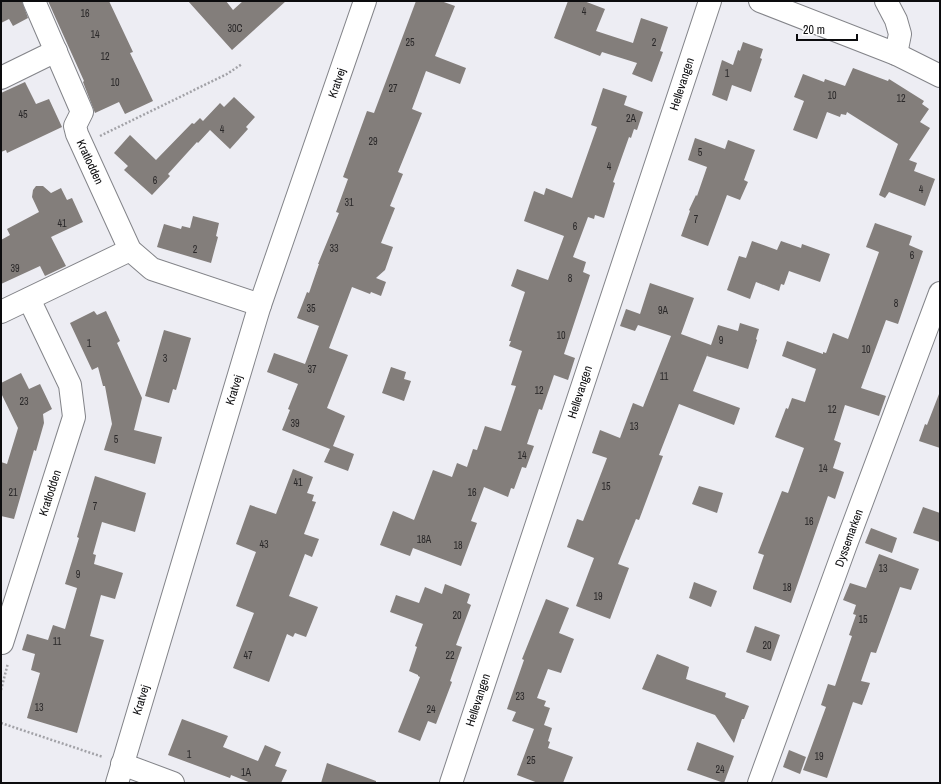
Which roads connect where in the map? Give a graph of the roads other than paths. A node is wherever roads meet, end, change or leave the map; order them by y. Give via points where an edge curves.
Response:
1 (34, 1) edge
2 (365, 1) edge
3 (710, 1) edge
4 (760, 1) edge
5 (886, 1) edge
6 (56, 51) junction
7 (896, 54) junction
8 (940, 76) edge
9 (1, 78) edge
10 (130, 250) junction
11 (940, 293) edge
12 (29, 299) junction
13 (260, 305) junction
14 (1, 312) edge
15 (2, 643) edge
16 (119, 773) edge
17 (173, 783) edge
18 (451, 783) edge
19 (760, 783) edge

1 - 6 street, Kratlodden
2 - 13 street, Kratvej
3 - 18 street, Hellevangen
4 - 7 street
5 - 7 street via 900,34
6 - 9 street
6 - 10 street, Kratlodden via 82,112 75,126 77,134
7 - 8 street
10 - 12 street
10 - 13 street, Kratlodden via 152,269
11 - 19 street, Dyssemarken
12 - 14 street
12 - 15 street, Kratlodden via 70,386 74,417
13 - 16 street, Kratvej
16 - 17 street

